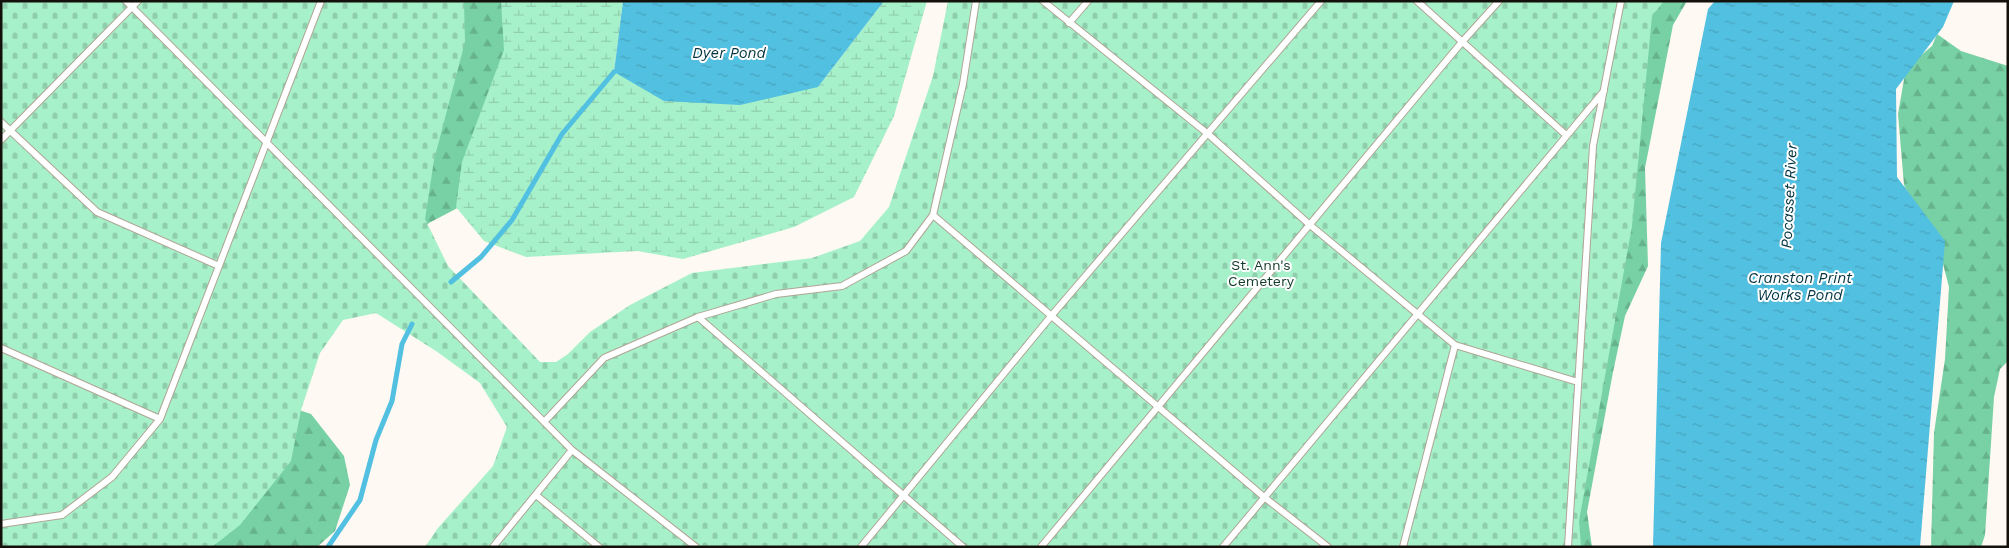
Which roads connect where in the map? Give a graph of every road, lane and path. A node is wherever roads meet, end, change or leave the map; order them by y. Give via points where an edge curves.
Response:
1 (126, 1) edge
2 (138, 1) edge
3 (320, 1) edge
4 (976, 1) edge
5 (1043, 1) edge
6 (1088, 1) edge
7 (1321, 1) edge
8 (1417, 1) edge
9 (1499, 1) edge
10 (1620, 1) edge
11 (132, 7) junction
12 (1069, 23) junction
13 (1462, 42) junction
14 (1604, 91) junction
15 (1, 122) edge
16 (11, 131) junction
17 (1208, 134) junction
18 (1566, 136) junction
19 (1, 140) edge
20 (267, 143) junction
21 (933, 214) junction
22 (1310, 225) junction
23 (219, 266) junction
24 (1052, 315) junction
25 (1417, 316) junction
26 (698, 317) junction
27 (1455, 345) junction
28 (1, 348) edge
29 (1578, 382) junction
30 (1158, 406) junction
31 (160, 419) junction
32 (544, 422) junction
33 (572, 450) junction
34 (536, 494) junction
35 (903, 494) junction
36 (1264, 497) junction
37 (1, 524) edge
38 (493, 547) edge
39 (599, 547) edge
40 (696, 547) edge
41 (860, 547) edge
42 (963, 547) edge
43 (1041, 547) edge
44 (1222, 547) edge
45 (1328, 547) edge
46 (1403, 547) edge
47 (1568, 547) edge

1 - 11 lane
2 - 11 lane
3 - 20 lane
4 - 21 lane via 963,84
5 - 12 lane
6 - 12 lane
7 - 17 lane
8 - 13 lane
9 - 13 lane
10 - 14 lane
11 - 16 lane
11 - 20 lane
12 - 17 lane
13 - 18 lane
13 - 22 lane
14 - 18 lane
14 - 29 lane via 1593,146
15 - 16 lane
16 - 19 lane
16 - 23 lane via 97,212
17 - 22 lane
17 - 24 lane
18 - 25 lane
20 - 23 lane
20 - 32 lane
21 - 24 lane
21 - 26 lane via 906,251 842,286 776,294
22 - 25 lane
22 - 30 lane
23 - 31 lane
24 - 30 lane
24 - 35 lane
25 - 27 lane
25 - 36 lane
26 - 32 lane via 604,358
26 - 35 lane
27 - 29 lane
27 - 46 lane
28 - 31 lane
29 - 47 lane
30 - 36 lane
30 - 43 lane
31 - 37 lane via 112,477 62,515
32 - 33 lane
33 - 34 lane
33 - 40 lane
34 - 38 lane
34 - 39 lane
35 - 41 lane
35 - 42 lane
36 - 44 lane
36 - 45 lane

